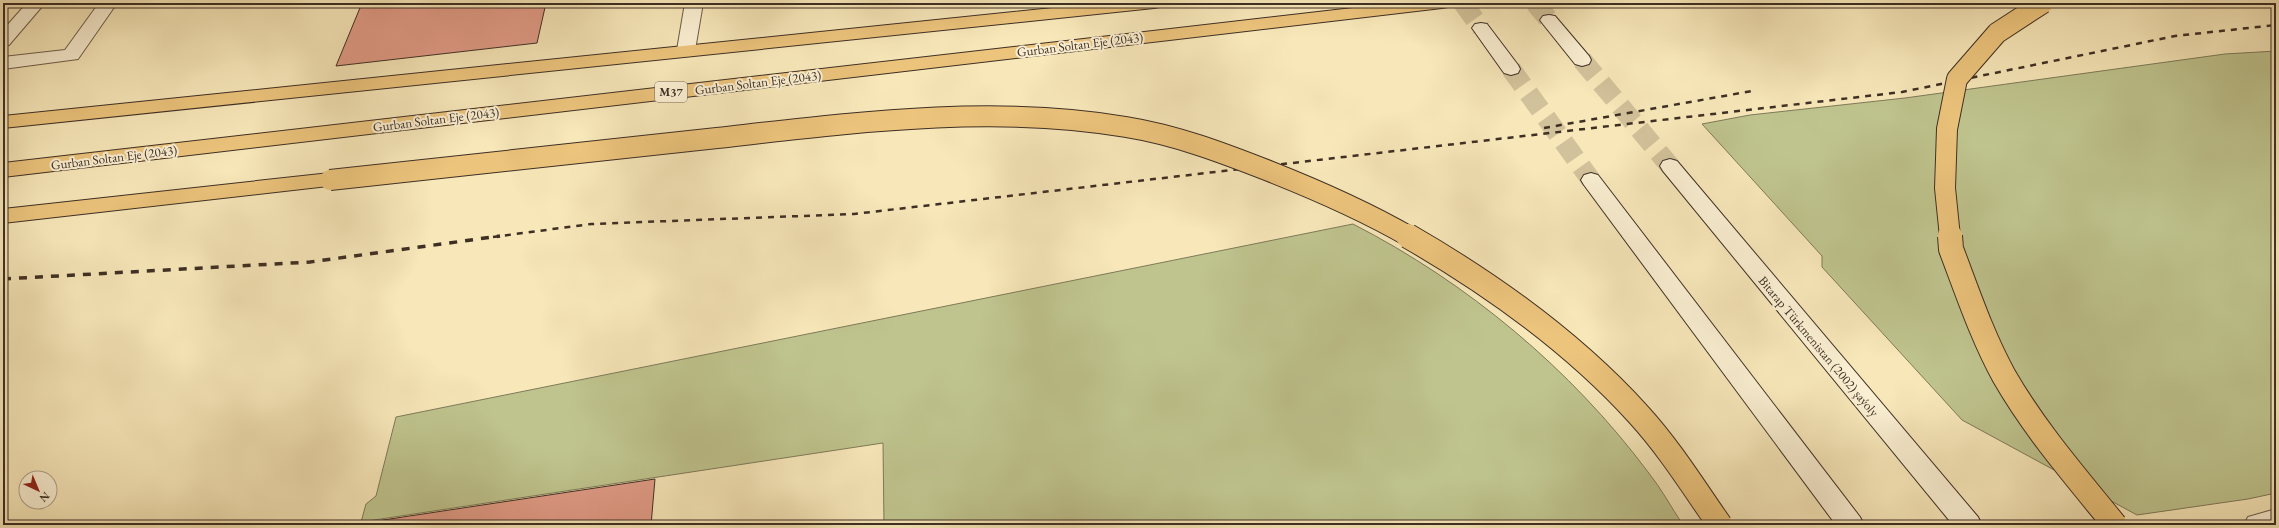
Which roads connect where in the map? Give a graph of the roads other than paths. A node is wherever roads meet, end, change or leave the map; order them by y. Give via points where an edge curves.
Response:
1 (36, 3) edge
2 (108, 3) edge
3 (694, 3) edge
4 (1116, 3) edge
5 (1154, 3) edge
6 (1442, 3) edge
7 (2043, 3) edge
8 (1086, 10) junction
9 (1549, 20) tunnel mouth
10 (1481, 28) tunnel mouth
11 (3, 41) edge
12 (686, 50) junction
13 (1582, 60) tunnel mouth
14 (3, 63) edge
15 (1511, 69) tunnel mouth
16 (3, 122) edge
17 (1670, 166) tunnel mouth
18 (3, 170) edge
19 (1591, 180) tunnel mouth
20 (3, 216) edge
21 (2276, 520) edge
22 (1720, 525) edge
23 (1852, 525) edge
24 (1969, 525) edge
25 (2115, 525) edge
26 (2258, 525) edge

1 - 11 main road
2 - 14 main road via 71,55
3 - 12 main road
4 - 8 highway
5 - 8 highway
6 - 18 highway, Gurban Soltan Eje (2043) / M37
7 - 25 highway, bridge via 1997,33 1957,79 1947,129 1944,188 1951,249 1982,329 2004,375 2036,426
8 - 12 highway
9 - 13 main road
10 - 15 main road
12 - 16 highway
17 - 24 main road, Bitarap Türkmenistan (2002) şaýoly
19 - 23 main road via 1656,270
20 - 22 highway, bridge via 824,126 973,116 1043,118 1107,124 1154,132 1198,144 1292,180 1357,210 1486,282 1539,321 1629,404 1674,458
21 - 26 main road

